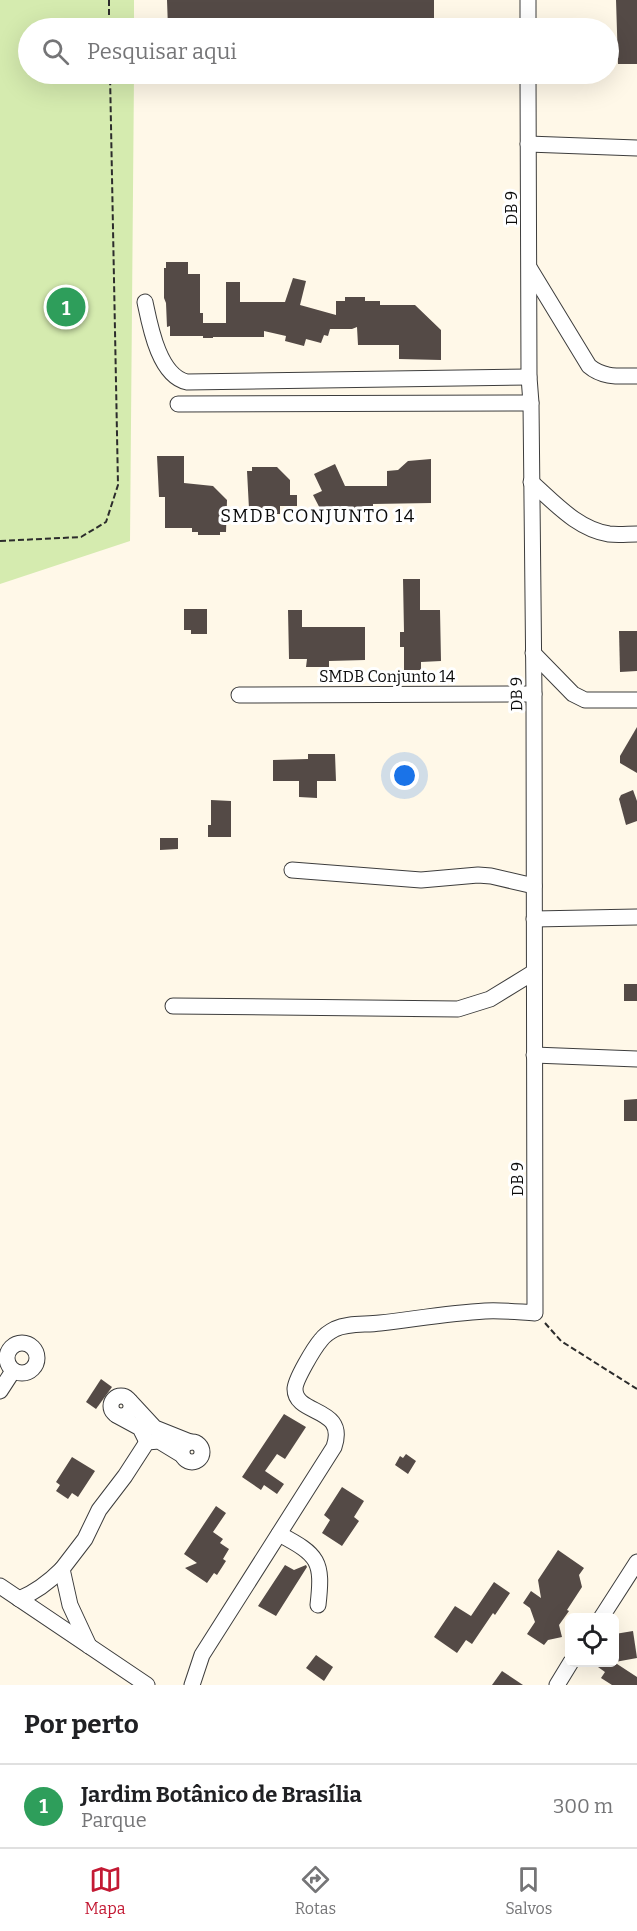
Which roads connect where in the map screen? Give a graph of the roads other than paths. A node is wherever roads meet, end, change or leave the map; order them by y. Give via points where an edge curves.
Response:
1 (528, 0) edge
2 (528, 18) edge
3 (528, 84) edge
4 (528, 144) junction
5 (637, 148) edge
6 (529, 268) junction
7 (145, 302) dead end
8 (637, 376) edge
9 (529, 377) junction
10 (531, 403) junction
11 (178, 404) dead end
12 (531, 482) junction
13 (637, 534) edge
14 (533, 653) junction
15 (534, 694) junction
16 (239, 695) dead end
17 (637, 700) edge
18 (292, 870) dead end
19 (534, 886) junction
20 (637, 917) edge
21 (534, 919) junction
22 (534, 972) junction
23 (173, 1006) dead end
24 (534, 1055) junction
25 (637, 1059) edge
26 (13, 1371) dead end
27 (0, 1391) edge
28 (147, 1442) junction
29 (279, 1534) junction
30 (637, 1562) edge
31 (62, 1569) junction
32 (0, 1587) edge
33 (19, 1599) junction
34 (318, 1605) dead end
35 (604, 1613) edge
36 (88, 1646) junction
37 (568, 1667) edge
38 (147, 1685) edge
39 (192, 1685) edge
40 (557, 1685) edge

1 - 2 street
3 - 4 street, DB 9
4 - 5 street
4 - 6 street, DB 9
6 - 8 street via 589,366 597,373
6 - 9 street, DB 9
7 - 9 street via 152,333 166,365 179,380 187,382
9 - 10 street, DB 9
10 - 11 street
10 - 12 street, DB 9
12 - 13 street via 569,516 591,529
12 - 14 street, DB 9
14 - 15 street, DB 9
14 - 17 street via 573,694 585,700
15 - 16 street, SMDB Conjunto 14
15 - 19 street, DB 9
18 - 19 street via 421,880 491,876
19 - 21 street, DB 9
20 - 21 street
21 - 22 street, DB 9
22 - 23 street via 489,999 458,1009
22 - 24 street, DB 9
24 - 25 street
24 - 29 street, DB 9 via 535,1313 483,1311 424,1317 342,1326 324,1336 295,1389 305,1404 335,1424 337,1440
26 - 27 street
28 - 28 street via 140,1428 116,1415 128,1414 130,1401 155,1428 186,1448
28 - 31 street
29 - 34 street via 301,1545 318,1564
29 - 39 street via 202,1655
30 - 35 street
31 - 33 street via 33,1593
31 - 36 street via 70,1605
32 - 33 street
33 - 36 street
36 - 38 street
37 - 40 street

